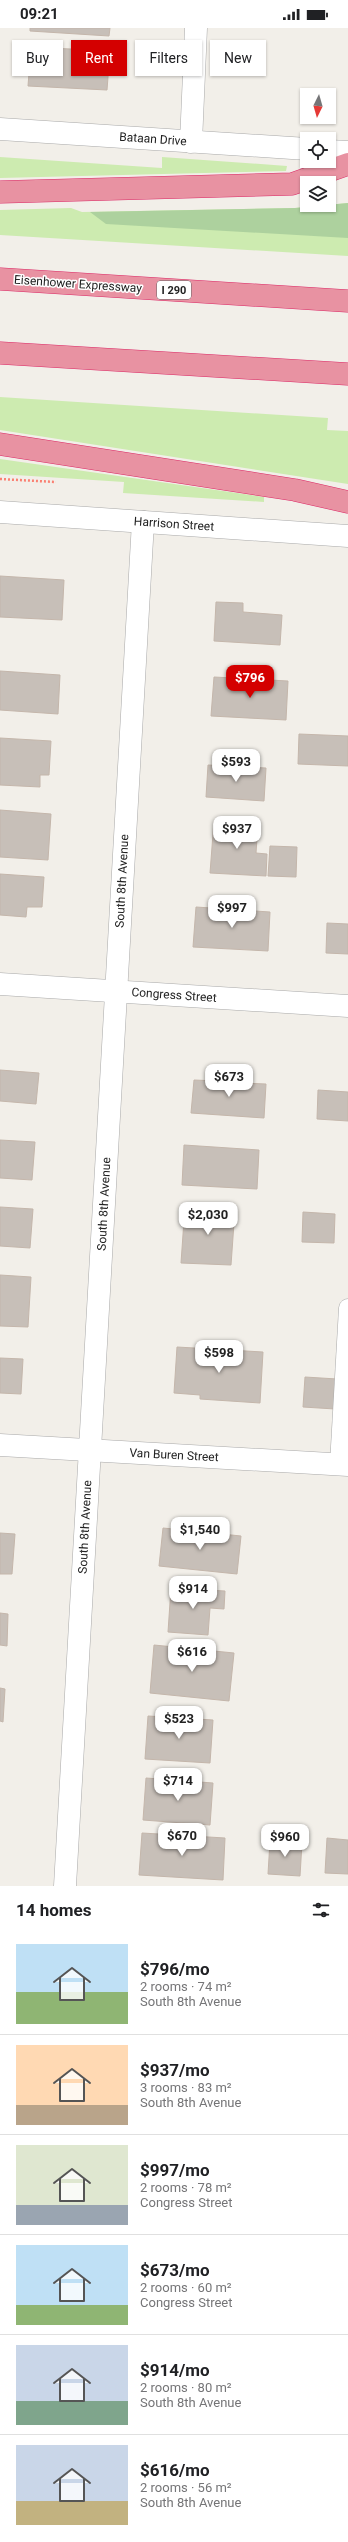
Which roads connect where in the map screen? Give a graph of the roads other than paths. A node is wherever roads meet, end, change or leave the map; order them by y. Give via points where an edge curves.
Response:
1 (196, 28) edge
2 (0, 129) edge
3 (191, 142) junction
4 (300, 149) edge
5 (336, 151) edge
6 (348, 152) edge
7 (348, 164) edge
8 (0, 192) edge
9 (0, 278) edge
10 (348, 301) edge
11 (0, 353) edge
12 (348, 374) edge
13 (0, 444) edge
14 (348, 502) edge
15 (0, 512) edge
16 (143, 522) junction
17 (348, 536) edge
18 (0, 984) edge
19 (116, 991) junction
20 (348, 1006) edge
21 (348, 1308) edge
22 (0, 1445) edge
23 (89, 1450) junction
24 (343, 1465) edge
25 (65, 1886) edge

1 - 3 street
2 - 3 street, Bataan Drive
3 - 4 street, Bataan Drive
5 - 6 street
7 - 8 highway via 292,184
9 - 10 highway, Eisenhower Expressway / I 290
11 - 12 highway
13 - 14 highway via 295,490
15 - 16 street, Harrison Street
16 - 17 street, Harrison Street
16 - 19 street, South 8th Avenue
18 - 19 street, Congress Street
19 - 20 street, Congress Street
19 - 23 street, South 8th Avenue
21 - 24 lane
22 - 23 street, Van Buren Street
23 - 24 street, Van Buren Street
23 - 25 street, South 8th Avenue

